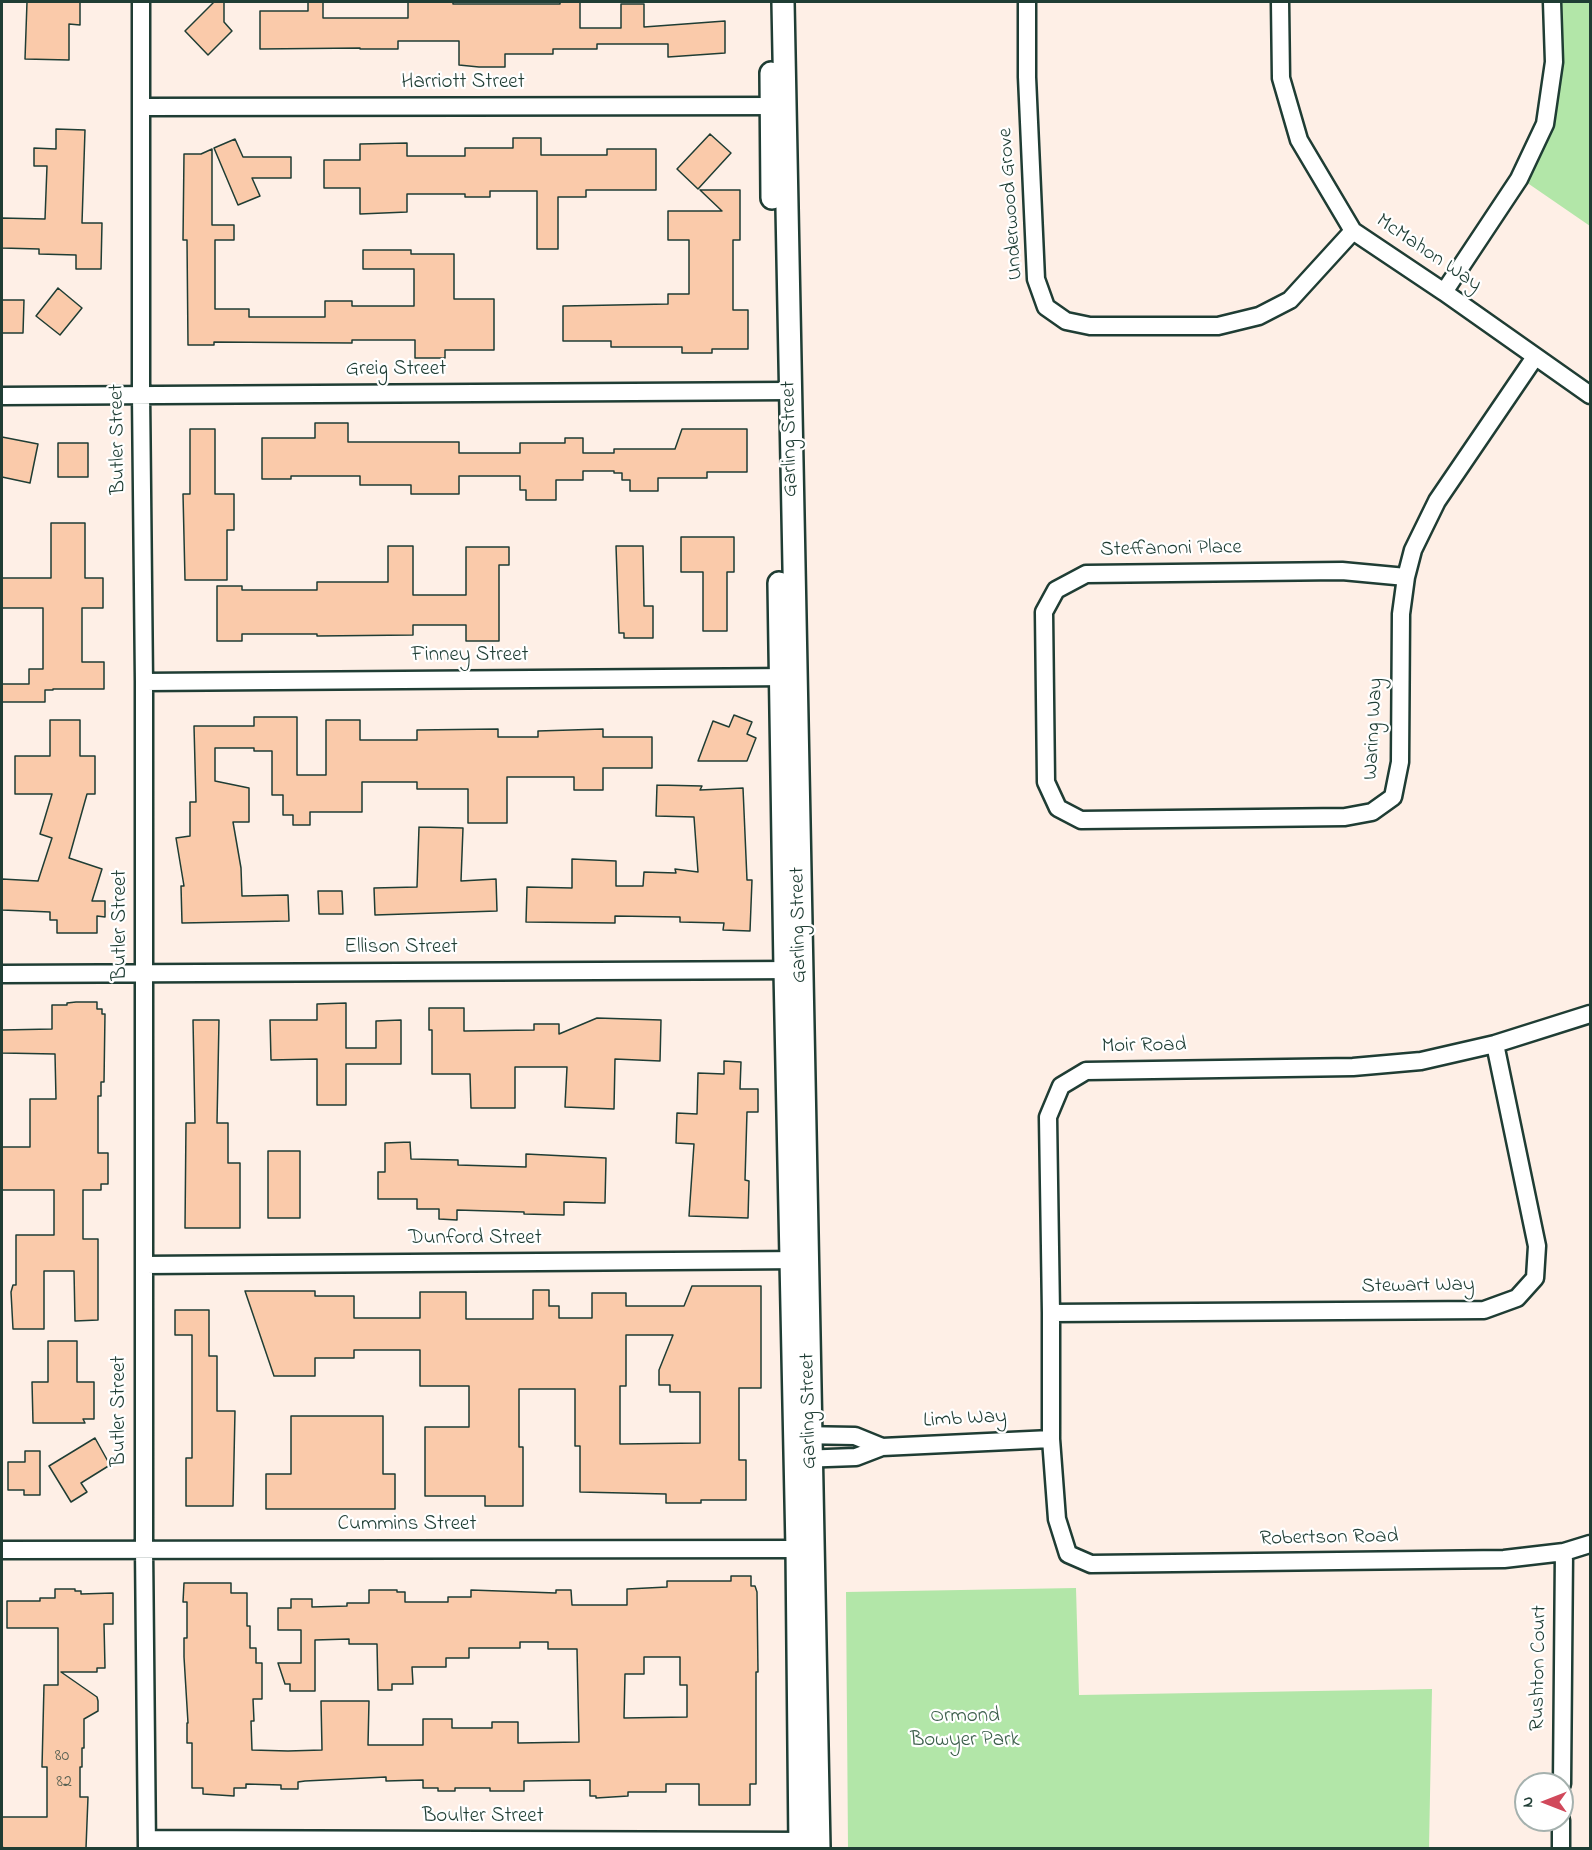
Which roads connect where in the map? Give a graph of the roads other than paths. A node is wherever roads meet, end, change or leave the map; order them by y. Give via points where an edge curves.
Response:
1 (141, 2) edge
2 (770, 2) edge
3 (783, 2) edge
4 (1027, 2) edge
5 (1280, 2) edge
6 (1552, 2) edge
7 (777, 106) junction
8 (142, 107) junction
9 (1353, 231) junction
10 (1444, 292) junction
11 (1535, 357) junction
12 (783, 391) junction
13 (141, 394) junction
14 (1590, 395) edge
15 (2, 396) edge
16 (1406, 577) junction
17 (788, 677) junction
18 (144, 682) junction
19 (1058, 808) joint
20 (793, 970) junction
21 (145, 973) junction
22 (2, 974) edge
23 (1590, 1014) edge
24 (1495, 1044) junction
25 (798, 1260) junction
26 (144, 1265) junction
27 (1052, 1314) junction
28 (803, 1435) junction
29 (1051, 1439) junction
30 (882, 1447) junction
31 (803, 1459) junction
32 (1590, 1544) edge
33 (144, 1548) junction
34 (805, 1549) junction
35 (2, 1550) edge
36 (1564, 1552) junction
37 (1068, 1554) joint
38 (1562, 1772) edge
39 (1561, 1832) edge
40 (147, 1844) edge
41 (809, 1845) edge
42 (1561, 1848) edge

1 - 8 street, Butler Street
2 - 7 street, Garling Street
3 - 7 street, Garling Street
4 - 9 street, Underwood Grove via 1036,279 1046,307 1066,321 1090,326 1218,326 1259,316 1290,300
5 - 9 street, McMahon Way via 1281,78 1299,140
6 - 10 street via 1554,62 1545,124 1519,179
7 - 8 street, Harriott Street
7 - 12 street, Garling Street
8 - 13 street, Butler Street
9 - 10 street, McMahon Way
10 - 11 street, McMahon Way
11 - 14 street, McMahon Way
11 - 16 street, Waring Way via 1437,501 1413,550
12 - 13 street, Greig Street
12 - 17 street, Garling Street
13 - 15 street, Greig Street
13 - 18 street, Butler Street
16 - 19 street, Waring Way via 1401,614 1400,762 1393,797 1372,812 1345,817 1082,820
16 - 19 street, Steffanoni Place via 1342,571 1086,574 1056,590 1044,612 1046,782
17 - 18 street, Finney Street
17 - 20 street, Garling Street
18 - 21 street, Butler Street
20 - 21 street, Ellison Street
20 - 25 street, Garling Street
21 - 22 street, Ellison Street
21 - 26 street, Butler Street
23 - 24 street, Moir Road
24 - 27 street, Moir Road via 1421,1061 1353,1066 1086,1071 1061,1086 1048,1117
24 - 27 street, Stewart Way via 1537,1246 1535,1278 1516,1298 1484,1310
25 - 26 street, Dunford Street
25 - 28 street, Garling Street
26 - 33 street, Butler Street
27 - 29 street, Moir Road
28 - 30 street, Limb Way via 855,1436
28 - 31 street, Garling Street
29 - 30 street, Limb Way
29 - 37 street, Moir Road via 1057,1519
30 - 31 street, Limb Way via 856,1457
31 - 34 street, Garling Street
32 - 36 street, Robertson Road
33 - 34 street, Cummins Street
33 - 35 street, Cummins Street
33 - 40 street, Butler Street
34 - 41 street, Garling Street
36 - 37 street, Robertson Road via 1504,1559 1103,1564 1091,1564
36 - 38 street, Rushton Court
39 - 42 street
40 - 41 street, Boulter Street

